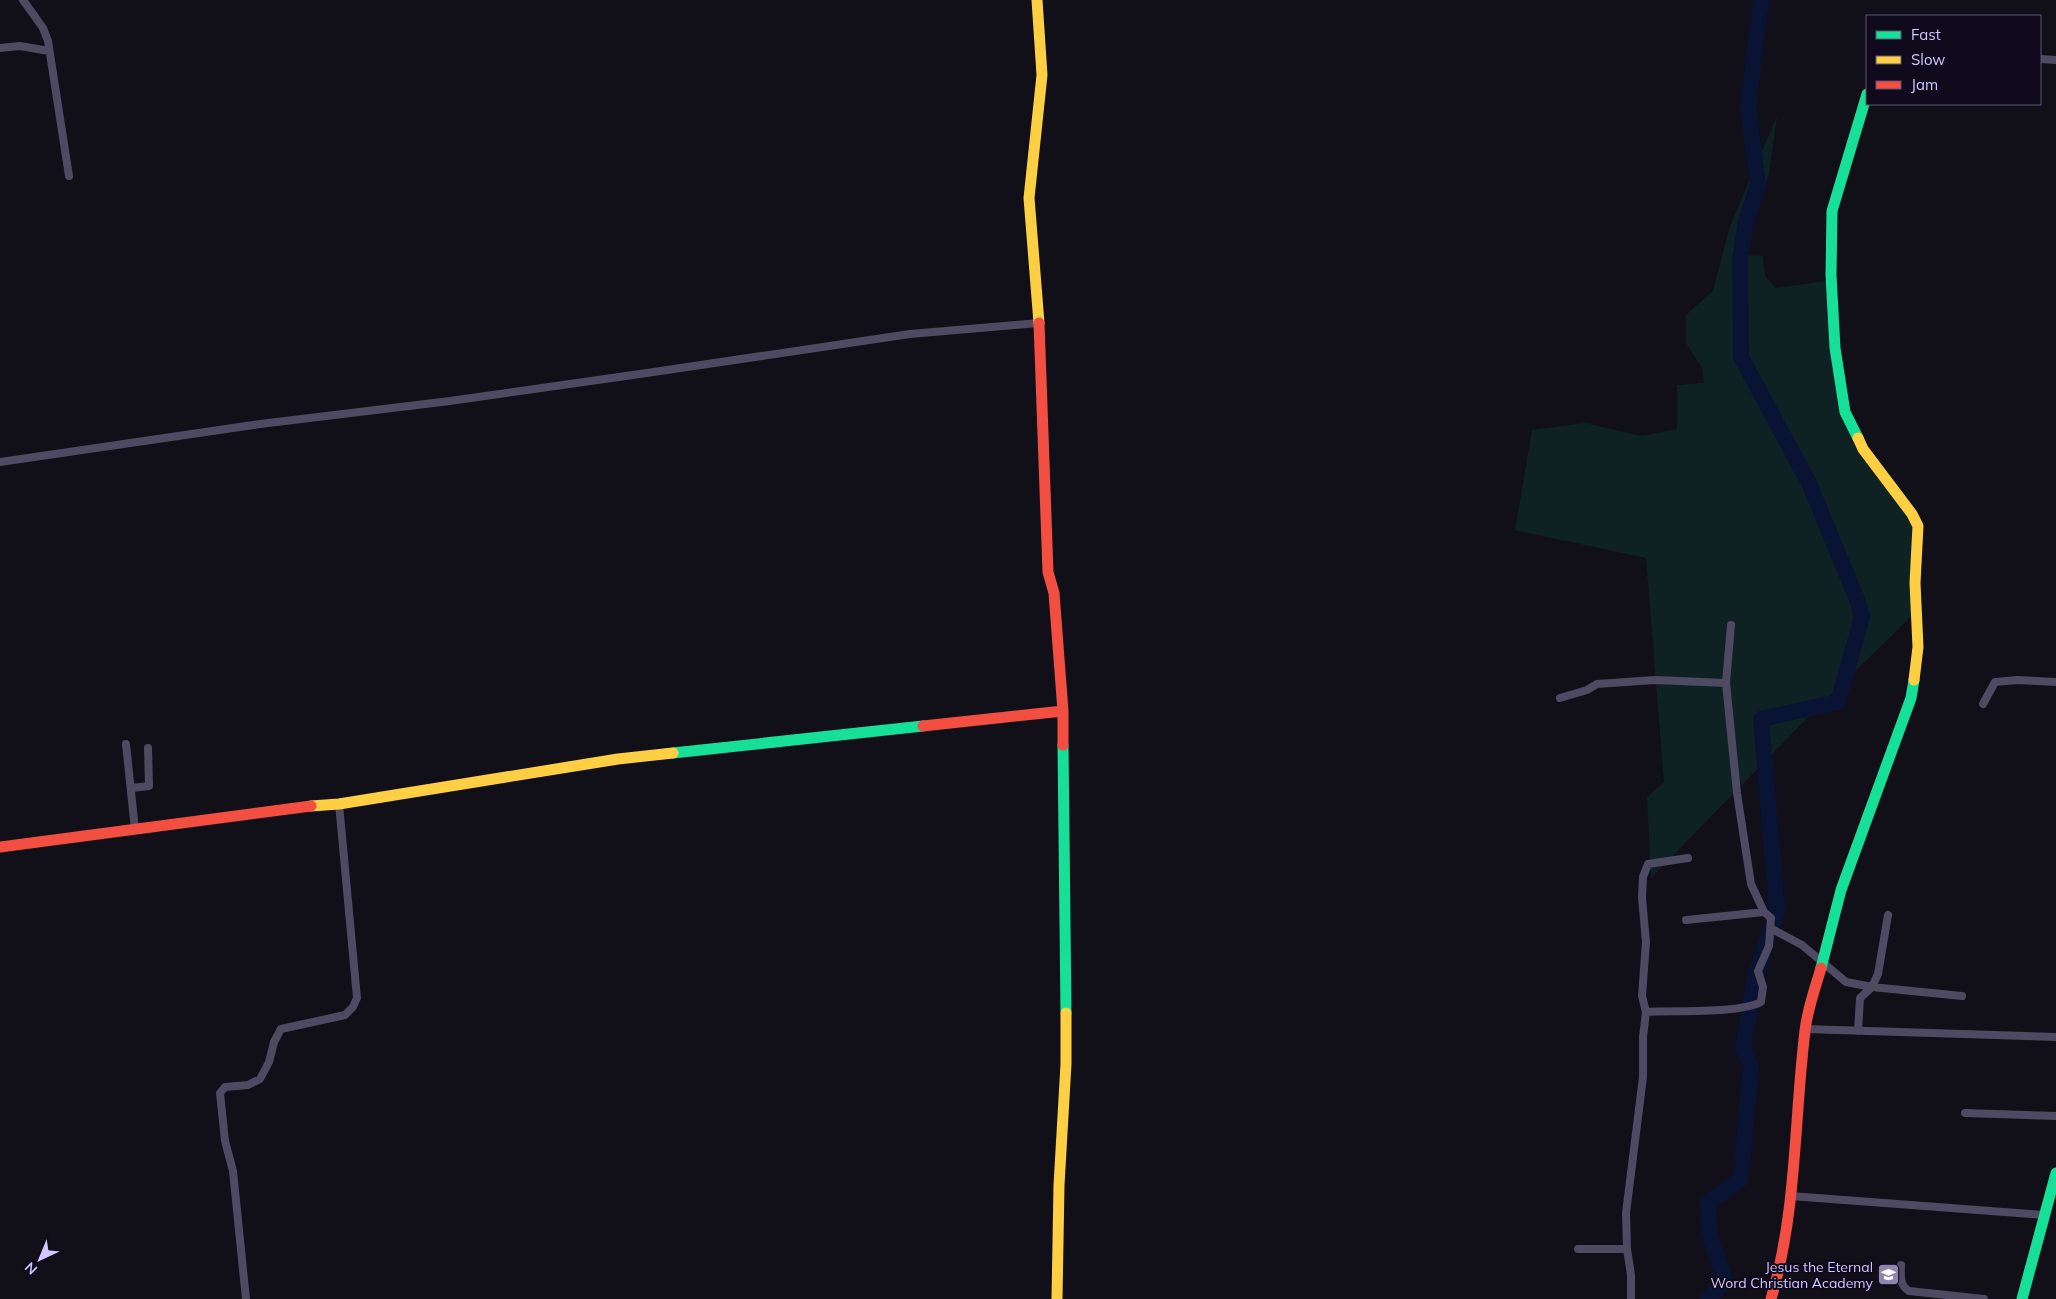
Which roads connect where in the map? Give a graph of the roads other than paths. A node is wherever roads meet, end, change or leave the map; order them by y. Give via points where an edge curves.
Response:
1 (23, 0) edge
2 (1037, 0) edge
3 (0, 48) edge
4 (49, 51) junction
5 (2041, 59) edge
6 (2056, 60) edge
7 (1866, 97) edge
8 (69, 176) dead end
9 (1039, 323) junction
10 (0, 462) edge
11 (1730, 625) dead end
12 (1726, 682) junction
13 (2056, 682) edge
14 (1560, 698) dead end
15 (1983, 704) dead end
16 (1063, 711) junction
17 (126, 744) dead end
18 (148, 748) dead end
19 (132, 788) junction
20 (339, 804) junction
21 (135, 830) junction
22 (0, 847) edge
23 (1688, 858) dead end
24 (1764, 912) junction
25 (1888, 915) dead end
26 (1686, 920) dead end
27 (1772, 929) junction
28 (1822, 963) junction
29 (1872, 987) junction
30 (1962, 996) dead end
31 (1646, 1012) junction
32 (1805, 1029) junction
33 (1858, 1031) junction
34 (2056, 1037) edge
35 (1965, 1113) dead end
36 (2056, 1116) edge
37 (2056, 1172) edge
38 (1791, 1196) junction
39 (2044, 1215) junction
40 (1578, 1249) dead end
41 (1627, 1249) junction
42 (1901, 1265) dead end
43 (246, 1299) edge
44 (1057, 1299) edge
45 (1631, 1299) edge
46 (1771, 1299) edge
47 (1984, 1299) edge
48 (2022, 1299) edge

1 - 4 street via 43,28
2 - 9 street via 1042,75 1029,198
3 - 4 street via 20,46
4 - 8 street
5 - 6 street
7 - 28 street via 1832,211 1835,348 1845,412 1863,449 1918,526 1915,583 1918,647 1911,698 1841,890
9 - 10 street via 910,334 630,376 251,425
9 - 16 street via 1048,572 1054,593
11 - 12 street
12 - 14 street via 1655,680 1597,684
12 - 24 street via 1737,793 1751,884
13 - 15 street via 1995,682
16 - 20 street via 618,759
16 - 44 street via 1066,1064
17 - 19 street
18 - 19 street via 149,786
19 - 21 street
20 - 21 street
20 - 43 street via 357,998 353,1008 345,1015 281,1029 260,1079 248,1085 225,1086 220,1093 225,1141 233,1171
21 - 22 street
23 - 31 street via 1648,864 1643,877 1646,942 1642,996
24 - 26 street
24 - 27 street via 1772,918
25 - 29 street via 1878,974
27 - 28 street via 1802,945
27 - 31 street via 1770,946 1758,972 1763,986 1760,1002 1721,1010
28 - 29 street via 1846,982
28 - 32 street
29 - 30 street
29 - 33 street via 1860,998
31 - 41 street via 1643,1077 1626,1213
32 - 33 street
32 - 38 street
33 - 34 street
35 - 36 street
37 - 39 street
38 - 39 street
38 - 46 street via 1779,1272
39 - 48 street
40 - 41 street
41 - 45 street
42 - 47 street via 1901,1282 1909,1291

